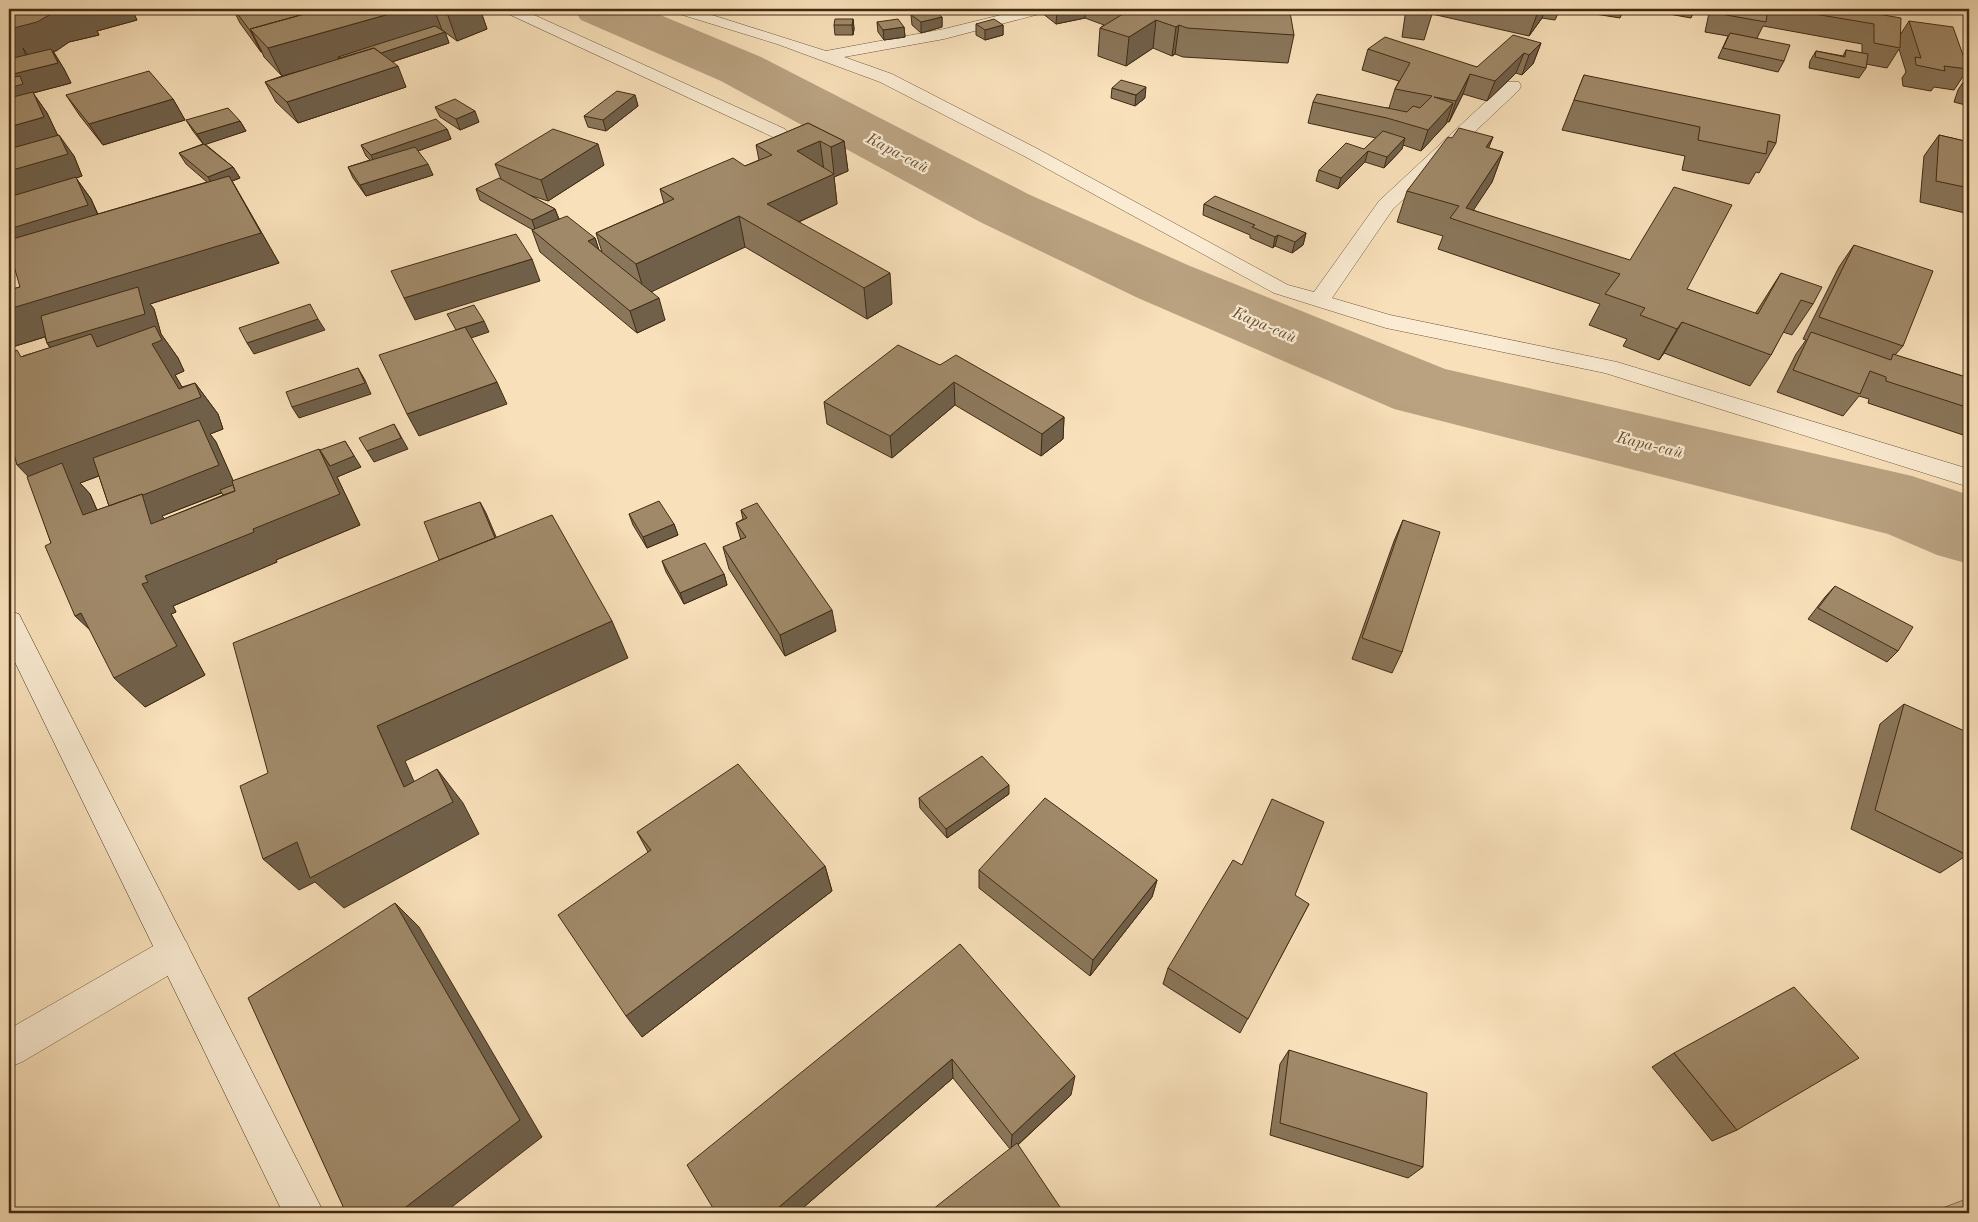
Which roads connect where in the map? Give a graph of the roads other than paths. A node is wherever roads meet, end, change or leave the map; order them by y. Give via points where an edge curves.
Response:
1 (509, 9) edge
2 (678, 9) edge
3 (1042, 9) edge
4 (825, 56) junction
5 (1513, 86) edge
6 (779, 133) edge
7 (1319, 301) junction
8 (1969, 478) edge
9 (9, 622) edge
10 (174, 954) junction
11 (9, 1048) edge
12 (304, 1213) edge

1 - 6 street
2 - 4 street
3 - 4 street via 944,34
4 - 7 street via 886,78 1030,152 1281,289
5 - 7 street via 1386,205
7 - 8 street via 1386,321 1609,367
9 - 10 street
10 - 11 street
10 - 12 street

